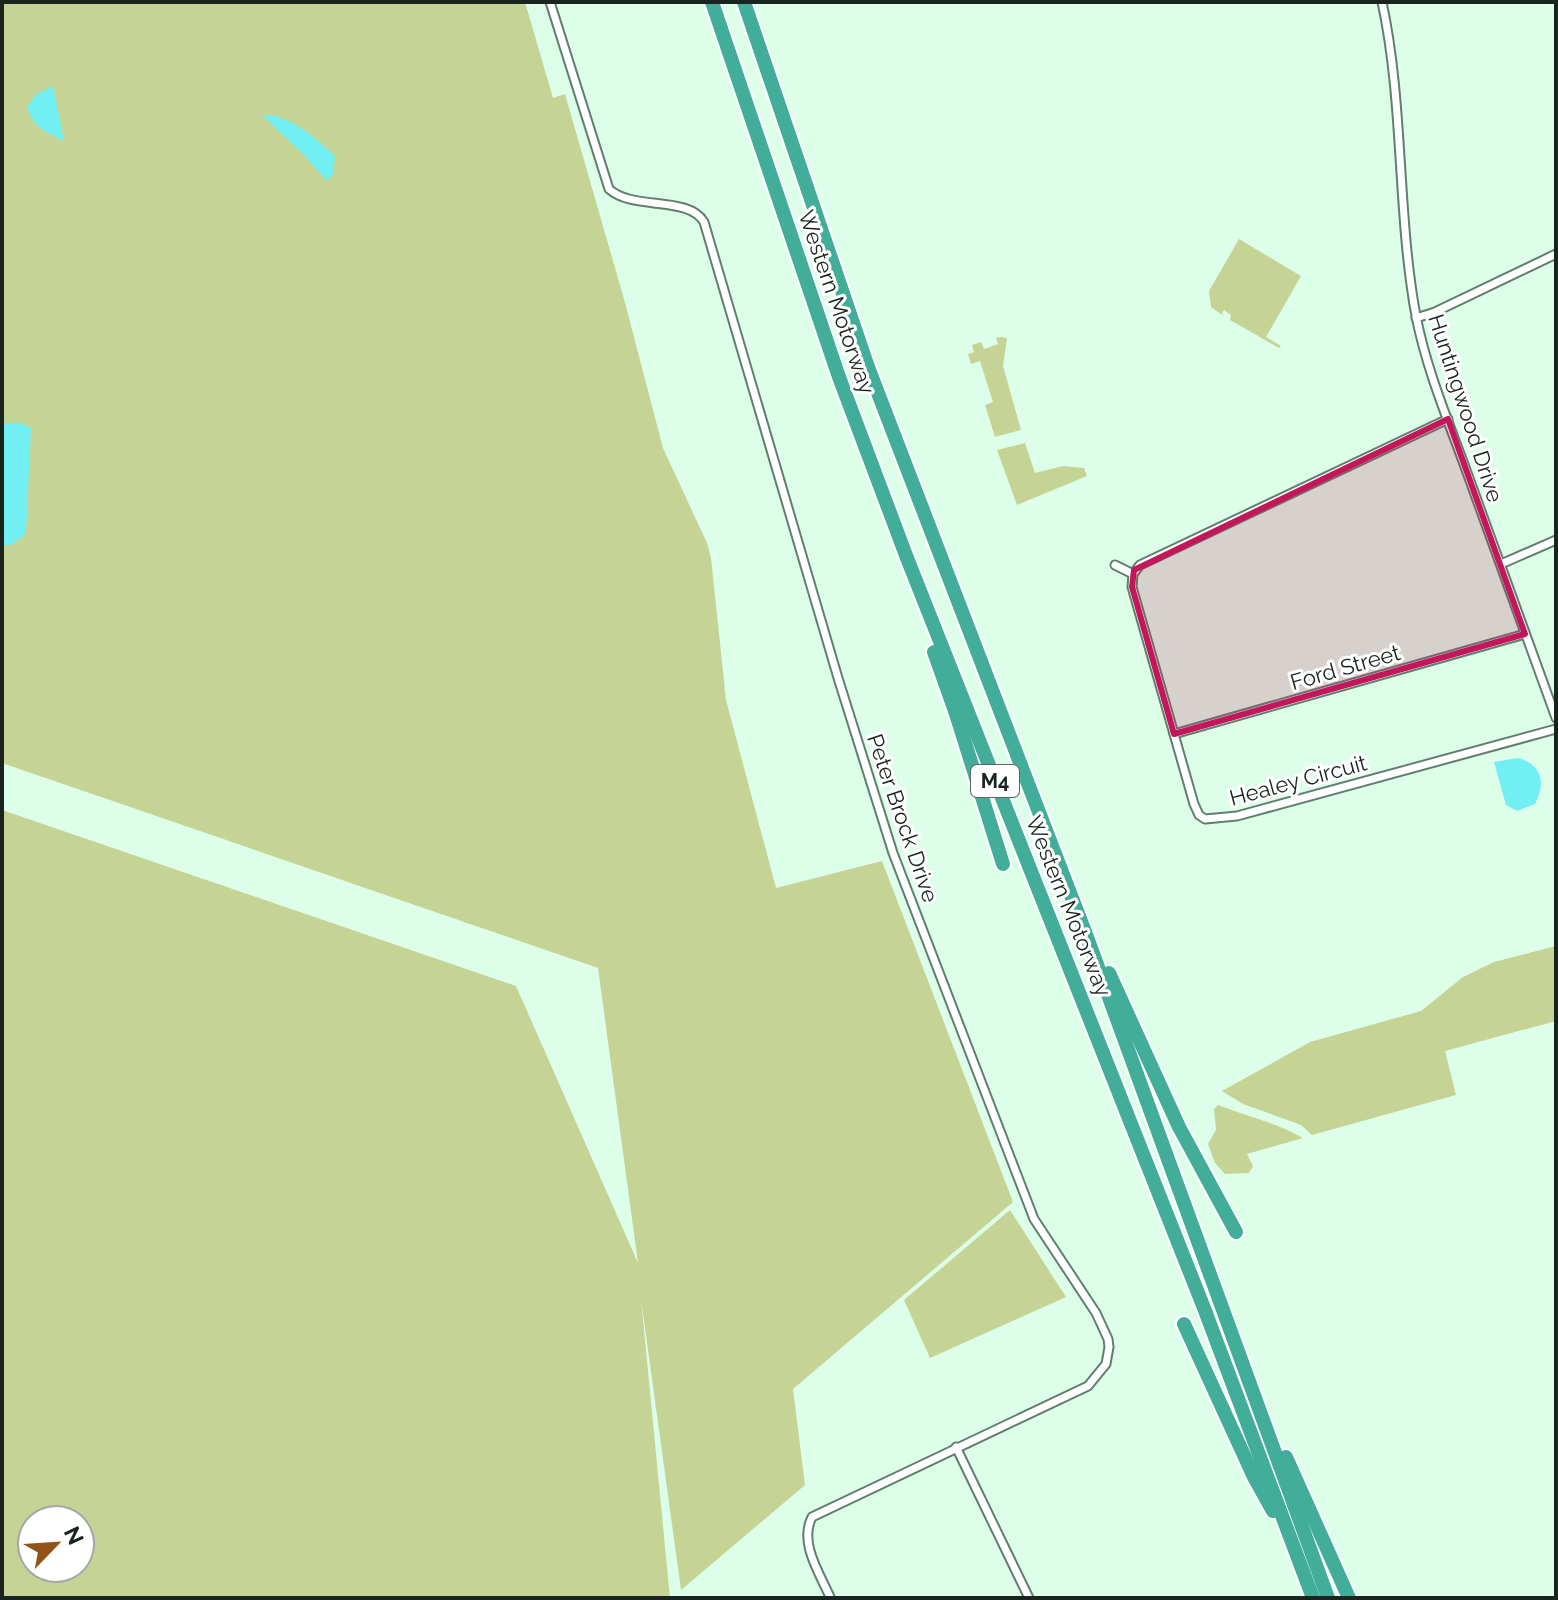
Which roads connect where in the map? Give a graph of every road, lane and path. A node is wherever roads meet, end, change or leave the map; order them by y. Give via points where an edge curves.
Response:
1 (550, 2) edge
2 (712, 2) edge
3 (744, 2) edge
4 (1382, 2) edge
5 (1556, 254) edge
6 (1416, 318) junction
7 (1448, 419) junction
8 (1556, 540) edge
9 (907, 558) junction
10 (1501, 564) junction
11 (1115, 565) dead end
12 (1133, 574) junction
13 (1525, 634) junction
14 (1556, 718) edge
15 (1556, 729) edge
16 (1174, 734) junction
17 (1003, 864) dead end
18 (1087, 937) junction
19 (1236, 1232) dead end
20 (1184, 1324) dead end
21 (1243, 1366) junction
22 (956, 1447) junction
23 (1296, 1553) junction
24 (830, 1597) edge
25 (1029, 1598) edge
26 (1313, 1598) edge
27 (1328, 1598) edge
28 (1349, 1598) edge

1 - 22 street, Peter Brock Drive via 609,189 633,201 694,211 704,222 896,861 1034,1219 1108,1339 1106,1364 1088,1386
2 - 9 highway, Western Motorway / M4 via 818,317
3 - 18 highway, Western Motorway / M4 via 868,367
4 - 6 street, Huntingwood Drive
5 - 6 street
6 - 7 street, Huntingwood Drive
7 - 10 street, Huntingwood Drive
7 - 12 street via 1140,565
8 - 10 street
9 - 17 highway
9 - 23 highway, Western Motorway / M4
10 - 13 street, Huntingwood Drive
11 - 12 street
12 - 16 street, Healey Circuit via 1132,587
13 - 14 street, Huntingwood Drive
13 - 16 street, Ford Street
15 - 16 street, Healey Circuit via 1213,820 1199,815
18 - 19 highway via 1096,941 1179,1127
18 - 21 highway, Western Motorway / M4
20 - 23 highway via 1254,1477
21 - 27 highway, Western Motorway / M4
21 - 28 highway
22 - 24 street via 812,1517 807,1545
22 - 25 street
23 - 26 highway, Western Motorway / M4

